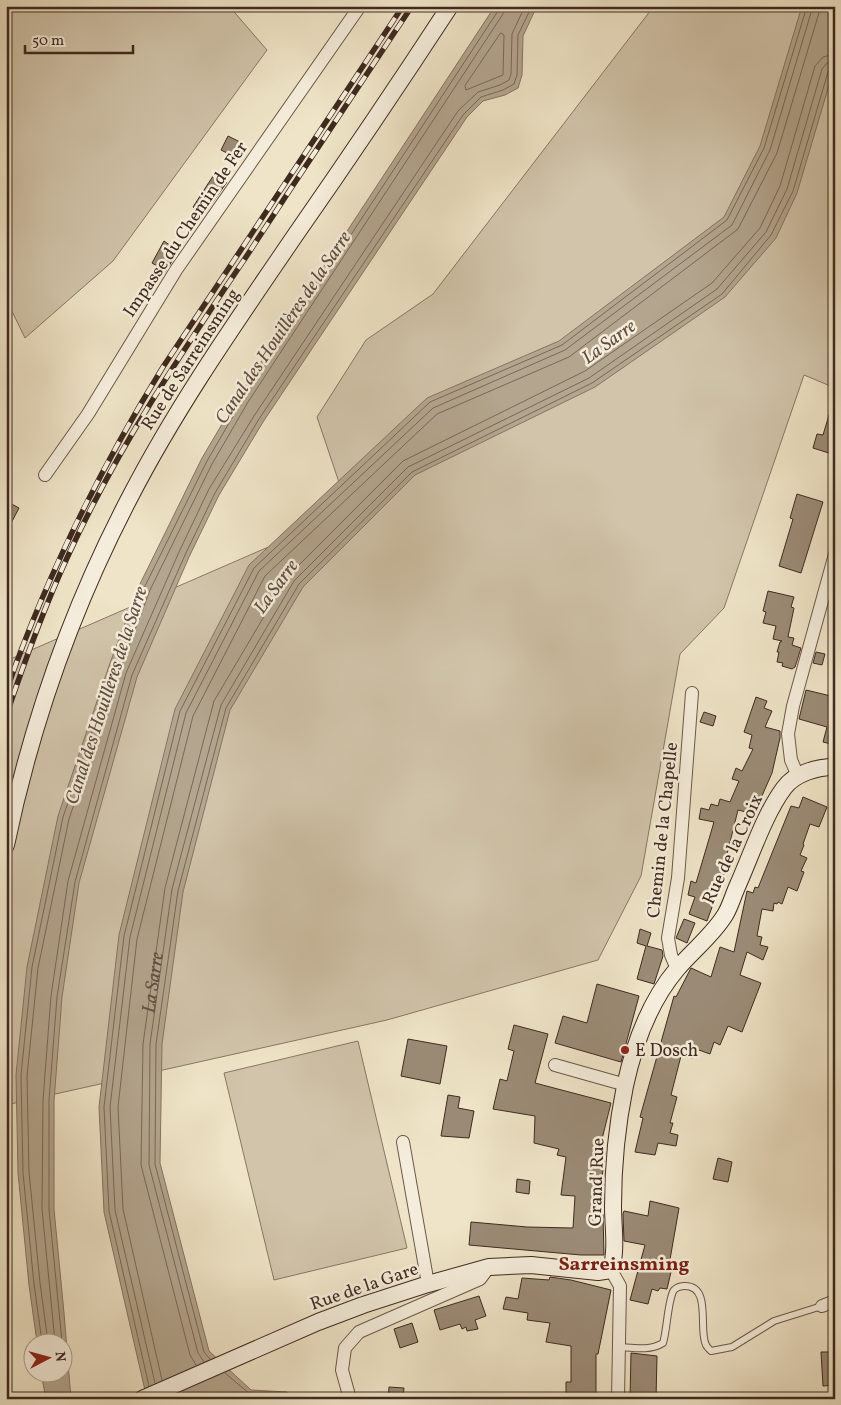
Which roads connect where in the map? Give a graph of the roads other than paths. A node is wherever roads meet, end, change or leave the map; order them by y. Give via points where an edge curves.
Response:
1 (360, 6) edge
2 (450, 6) edge
3 (45, 475) dead end
4 (835, 554) edge
5 (692, 693) dead end
6 (835, 768) edge
7 (798, 776) junction
8 (6, 845) edge
9 (678, 969) junction
10 (555, 1066) dead end
11 (626, 1085) junction
12 (403, 1142) dead end
13 (489, 1267) junction
14 (611, 1270) junction
15 (428, 1284) junction
16 (835, 1301) edge
17 (822, 1306) joint
18 (620, 1347) junction
19 (142, 1399) edge
20 (350, 1399) edge
21 (618, 1399) edge

1 - 3 street, Impasse du Chemin de Fer via 176,270 88,414
2 - 8 street, Rue de Sarreinsming via 215,353 129,497 87,587 54,672 25,766
4 - 7 street via 788,734 791,760
5 - 9 street, Chemin de la Chapelle via 678,878 668,938
6 - 7 street, Rue de la Croix via 823,767
7 - 9 street, Rue de la Croix via 785,787 770,811 725,914
9 - 11 street, Grand' Rue via 660,993 640,1034
10 - 11 street
11 - 14 street, Grand' Rue via 618,1129
12 - 15 street
13 - 14 street, Rue de la Gare via 531,1265 598,1272
13 - 15 street, Rue de la Gare
13 - 20 street via 480,1278 360,1332 345,1348 342,1370
14 - 18 street, Grand' Rue via 620,1286
15 - 19 street, Rue de la Gare via 318,1322
16 - 17 street
17 - 18 lane via 774,1321 732,1347 711,1351 705,1344 702,1300 697,1290 680,1286 671,1298 663,1343 648,1348
18 - 21 street, Grand' Rue

